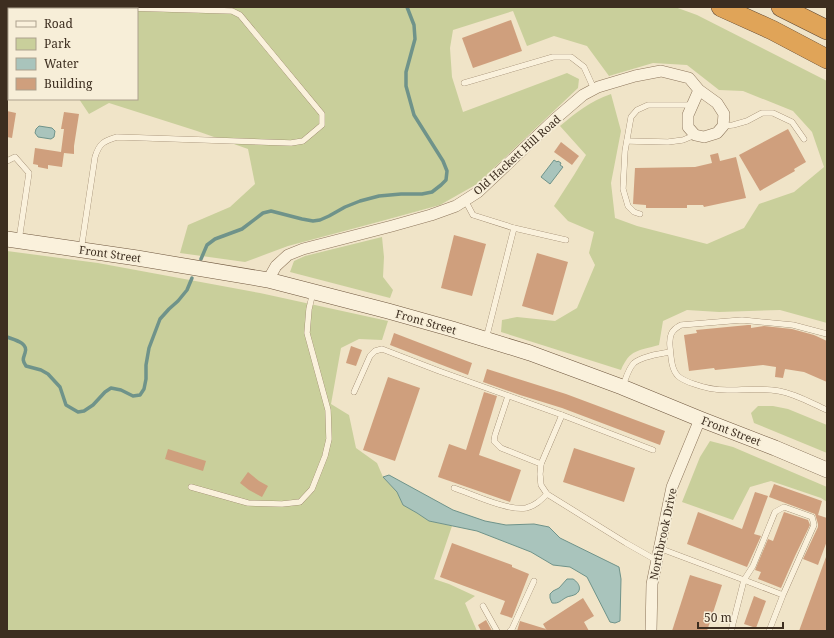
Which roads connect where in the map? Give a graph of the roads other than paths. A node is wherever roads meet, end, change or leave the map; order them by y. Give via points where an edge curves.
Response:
1 (721, 7) edge
2 (781, 7) edge
3 (138, 8) edge
4 (827, 30) edge
5 (827, 59) edge
6 (464, 83) dead end
7 (594, 89) junction
8 (699, 90) junction
9 (691, 105) junction
10 (723, 126) junction
11 (695, 135) junction
12 (804, 139) dead end
13 (627, 141) junction
14 (7, 161) edge
15 (465, 200) junction
16 (640, 214) dead end
17 (514, 228) junction
18 (13, 240) edge
19 (566, 240) dead end
20 (81, 250) junction
21 (268, 280) junction
22 (313, 292) junction
23 (827, 334) edge
24 (486, 340) junction
25 (670, 352) junction
26 (622, 387) junction
27 (354, 392) dead end
28 (508, 396) junction
29 (827, 410) edge
30 (562, 415) junction
31 (700, 419) junction
32 (653, 450) dead end
33 (542, 464) junction
34 (827, 470) edge
35 (191, 487) dead end
36 (454, 488) dead end
37 (547, 494) junction
38 (659, 548) junction
39 (656, 560) junction
40 (534, 580) dead end
41 (744, 580) junction
42 (783, 595) junction
43 (483, 606) dead end
44 (733, 630) edge
45 (497, 631) edge
46 (510, 631) edge
47 (652, 631) edge
48 (769, 631) edge

1 - 5 highway
2 - 4 highway
3 - 20 lane via 232,11 240,15 322,114 322,125 303,141 291,143 117,137 107,140 98,148 95,158
6 - 7 lane via 553,57 571,57 584,67
7 - 8 street, Old Hackett Hill Road via 661,70 689,78
7 - 15 street, Old Hackett Hill Road via 583,95 478,192
8 - 9 street
8 - 10 street, Old Hackett Hill Road via 717,103 724,114
9 - 11 street via 688,127
9 - 13 lane via 648,106 636,110 631,117
10 - 11 street via 717,133 704,137
10 - 12 lane via 747,121 762,113 773,113 792,122
11 - 13 lane via 668,142
13 - 16 lane via 623,189 628,206
14 - 18 lane via 15,157 29,174
15 - 17 lane via 473,215
15 - 21 street, Old Hackett Hill Road via 431,215 288,255 276,266
17 - 19 lane
17 - 24 lane
18 - 20 main road, Front Street
20 - 21 main road, Front Street
21 - 22 main road, Front Street
22 - 24 main road, Front Street
22 - 35 lane via 308,309 308,333 328,410 329,439 312,489 300,502 282,504 248,503
23 - 25 lane via 793,324 742,320 681,325 676,327 669,338
24 - 26 main road, Front Street via 530,353
25 - 26 lane via 642,358 634,363
25 - 29 lane via 674,370 685,381 713,389 779,391
26 - 31 main road, Front Street
27 - 28 lane via 370,356 374,351 382,349
28 - 30 lane
28 - 33 lane via 494,441 502,448
30 - 32 lane
30 - 33 lane
31 - 34 main road, Front Street
31 - 38 street, Northbrook Drive via 672,487
33 - 37 lane via 541,484
36 - 37 lane via 514,508 527,508 537,504
37 - 39 lane
38 - 39 street, Northbrook Drive
38 - 41 lane
39 - 47 street, Northbrook Drive via 652,584
40 - 46 lane
41 - 42 lane
41 - 42 lane via 753,566 775,512 784,507 812,517 814,526
41 - 44 lane
42 - 48 lane
43 - 45 lane

